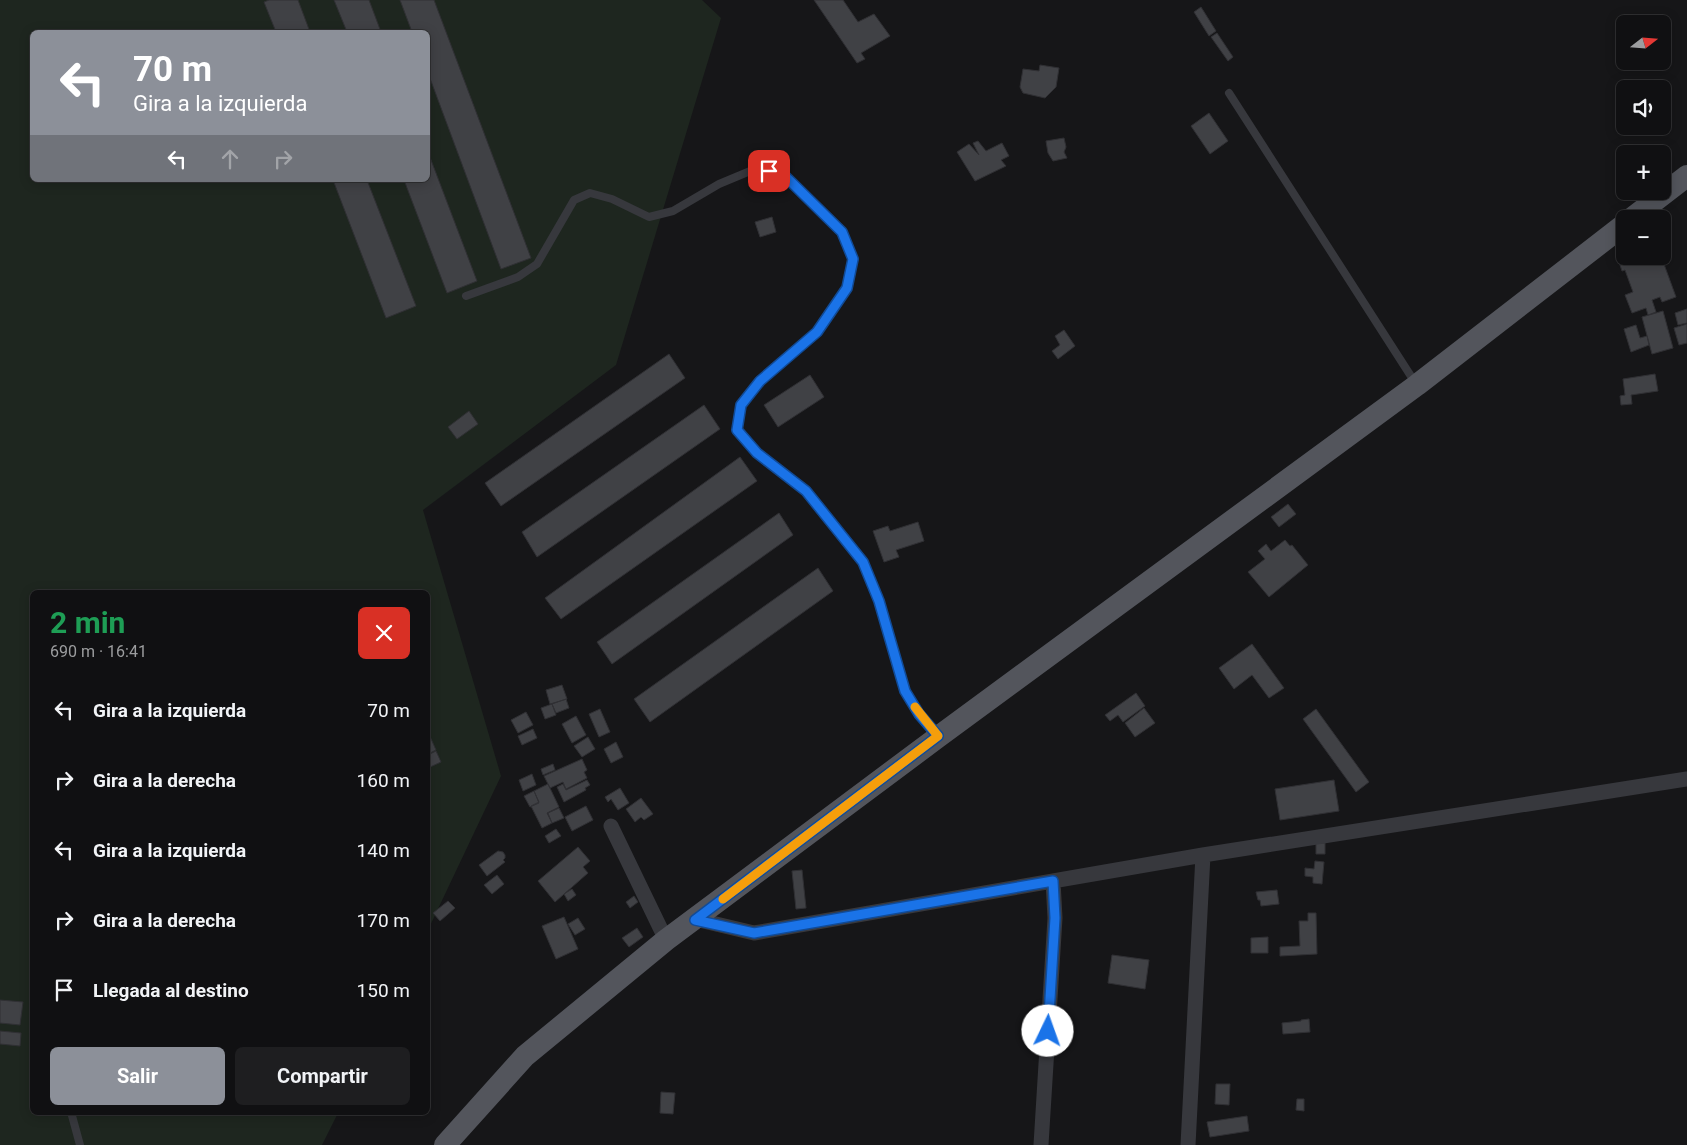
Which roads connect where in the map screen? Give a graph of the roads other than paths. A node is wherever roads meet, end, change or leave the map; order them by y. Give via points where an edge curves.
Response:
1 (1229, 93) dead end
2 (1687, 176) edge
3 (1643, 210) edge
4 (1616, 231) edge
5 (466, 296) dead end
6 (1417, 385) junction
7 (938, 736) junction
8 (1687, 779) edge
9 (611, 826) dead end
10 (1203, 855) junction
11 (1053, 881) junction
12 (695, 920) junction
13 (666, 940) junction
14 (72, 1115) edge
15 (80, 1145) edge
16 (445, 1145) edge
17 (1041, 1145) edge
18 (1188, 1145) edge

1 - 6 lane
2 - 3 main road
4 - 6 main road
5 - 7 lane via 518,277 537,264 574,200 582,196 590,193 612,199 648,216 673,211 719,184 754,169 783,174 842,232 853,259 847,288 817,332 760,381 741,405 737,430 757,453 806,491 863,562 879,601 905,691
6 - 7 main road
7 - 12 main road
8 - 10 street
9 - 13 street
10 - 11 street
10 - 18 street
11 - 12 street via 754,933
11 - 17 street via 1055,918
12 - 13 main road
13 - 16 main road via 525,1056
14 - 15 lane

